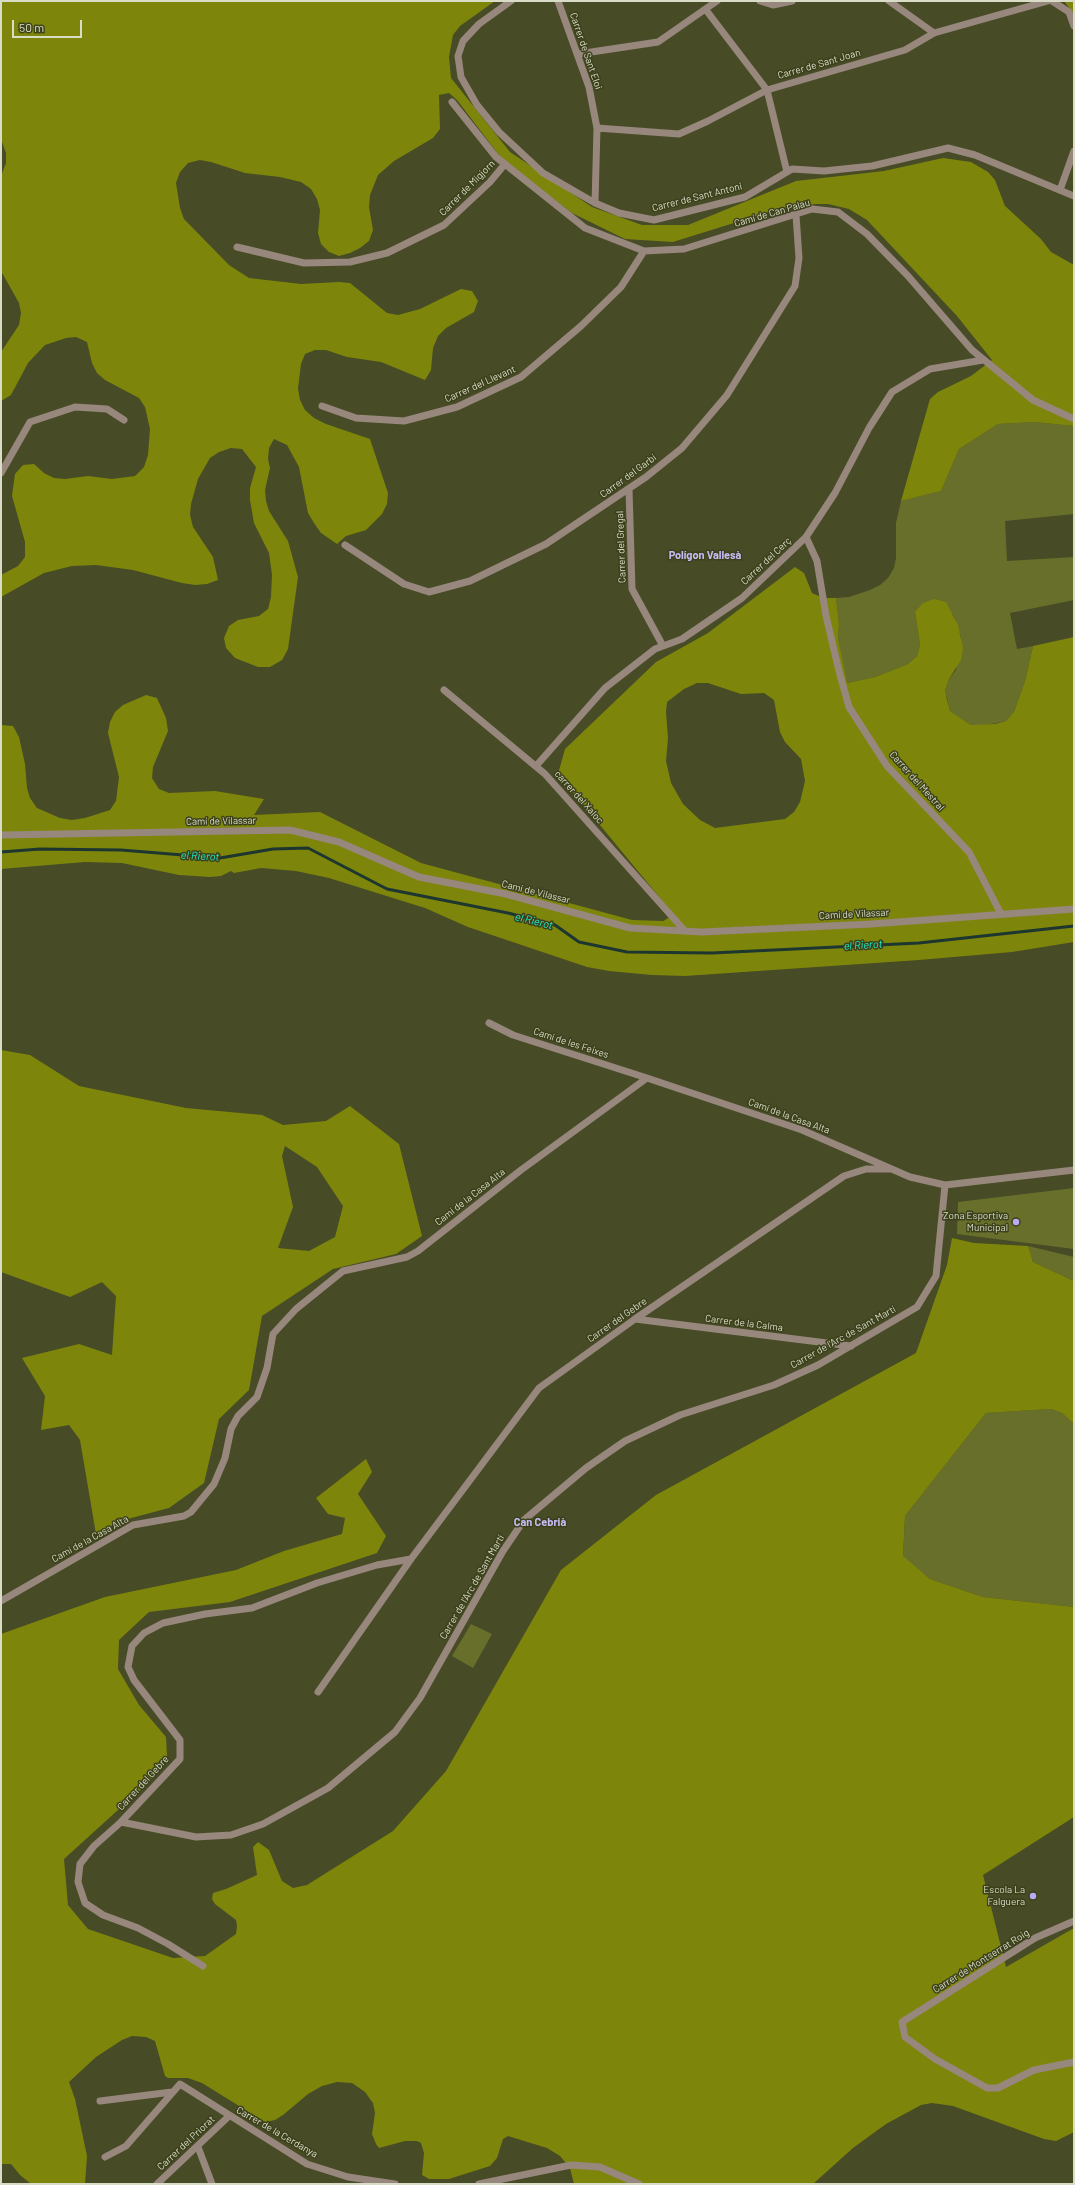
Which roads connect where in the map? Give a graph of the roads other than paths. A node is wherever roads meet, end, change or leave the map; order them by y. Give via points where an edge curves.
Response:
1 (511, 1) edge
2 (558, 1) edge
3 (717, 1) edge
4 (760, 1) edge
5 (792, 1) edge
6 (889, 1) edge
7 (1048, 1) edge
8 (1052, 1) edge
9 (706, 10) junction
10 (1074, 26) edge
11 (934, 33) junction
12 (578, 54) junction
13 (767, 90) junction
14 (452, 102) dead end
15 (597, 128) junction
16 (1074, 151) edge
17 (505, 164) junction
18 (787, 172) junction
19 (1060, 190) junction
20 (1074, 196) edge
21 (595, 202) junction
22 (796, 215) junction
23 (237, 247) dead end
24 (644, 251) junction
25 (983, 360) junction
26 (322, 406) dead end
27 (1074, 419) edge
28 (124, 420) dead end
29 (1, 473) edge
30 (629, 488) junction
31 (806, 537) junction
32 (345, 545) dead end
33 (663, 646) junction
34 (444, 690) dead end
35 (536, 766) junction
36 (1, 835) edge
37 (1074, 909) edge
38 (1001, 914) junction
39 (684, 931) junction
40 (489, 1024) dead end
41 (647, 1078) junction
42 (892, 1169) junction
43 (1074, 1170) edge
44 (945, 1185) junction
45 (635, 1319) junction
46 (851, 1346) junction
47 (411, 1559) junction
48 (1, 1602) edge
49 (318, 1692) dead end
50 (121, 1822) junction
51 (1074, 1921) edge
52 (203, 1966) dead end
53 (1074, 2062) edge
54 (172, 2092) junction
55 (100, 2101) dead end
56 (229, 2116) junction
57 (198, 2147) junction
58 (104, 2157) dead end
59 (157, 2184) edge
60 (212, 2184) edge
61 (395, 2184) edge
62 (479, 2184) edge
63 (639, 2184) edge

1 - 21 street, Carrer de Sant Antoni via 479,24 463,41 458,56 461,76 478,105 499,132 544,173
2 - 12 street, Carrer de Sant Eloi
3 - 9 street
4 - 5 street via 773,5
6 - 11 street
7 - 11 street, Carrer de Sant Joan
8 - 10 street via 1069,12
9 - 12 street via 658,42
9 - 13 street
11 - 13 street, Carrer de Sant Joan via 905,50
12 - 15 street, Carrer de Sant Eloi via 589,86
13 - 15 street, Carrer de Sant Joan via 679,134
13 - 18 street
14 - 17 street, Camí de Can Palau via 496,157
15 - 21 street, Carrer de Sant Eloi
16 - 19 street
17 - 23 street, Carrer de Migjorn via 490,182 444,224 387,253 350,262 304,262
17 - 24 street, Camí de Can Palau via 585,228
18 - 19 street, Carrer de Sant Antoni via 792,169 824,171 872,166 948,148 975,155
18 - 21 street, Carrer de Sant Antoni via 745,197 654,220 619,213
19 - 20 street, Carrer de Sant Antoni
22 - 24 street, Camí de Can Palau via 684,249
22 - 25 street, Camí de Can Palau via 812,209 838,212 867,234
22 - 30 street, Carrer del Garbí via 799,258 795,286 727,395 682,448
24 - 26 street, Carrer del Llevant via 621,288 522,377 457,408 404,421 356,418
25 - 27 street, Camí de Can Palau via 1033,400
25 - 31 street, Carrer del Cerç via 930,369 892,392 869,428 835,493
28 - 29 street via 106,409 75,407 30,422
30 - 32 street, Carrer del Garbí via 546,544 470,581 429,592 404,584
30 - 33 street, Carrer del Gregal via 632,589
31 - 33 street, Carrer del Cerç via 742,598 682,639
31 - 38 street, Carrer del Mestral via 817,561 828,623 849,707 887,766 969,852
33 - 35 street, Carrer del Cerç via 655,649 605,688
34 - 35 street, carrer del Xaloc
35 - 39 street, carrer del Xaloc
36 - 39 street, Camí de Vilassar via 290,830 339,842 419,877 506,894 630,928
37 - 38 street, Camí de Vilassar
38 - 39 street, Camí de Vilassar via 871,924
40 - 41 street, Camí de les Feixes via 513,1035
41 - 42 street, Camí de la Casa Alta via 802,1130
41 - 48 street, Camí de la Casa Alta via 521,1170 418,1251 407,1257 343,1271 296,1309 273,1334 267,1368 257,1397 238,1416 231,1429 225,1458 214,1484 191,1512 184,1516 132,1525
42 - 44 street, Camí de la Casa Alta via 910,1177
42 - 45 street, Carrer del Gebre via 866,1169 844,1176
43 - 44 street, Camí de la Casa Alta
44 - 46 street, Carrer de l'Arc de Sant Martí via 936,1276 926,1296 918,1307
45 - 46 street, Carrer de la Calma
45 - 47 street, Carrer del Gebre via 539,1388
46 - 50 street, Carrer de l'Arc de Sant Martí via 818,1365 774,1385 680,1415 625,1441 586,1468 524,1520 503,1551 420,1698 395,1732 328,1788 262,1824 231,1835 196,1837
47 - 49 street, Carrer del Gebre
47 - 50 street, Carrer del Gebre via 377,1565 317,1583 252,1608 163,1623 144,1633 132,1646 128,1667 134,1680 180,1740 180,1759
50 - 52 street, Carrer del Gebre via 94,1846 80,1864 78,1882 85,1903 103,1915 138,1928 168,1944
51 - 53 street, Carrer de Montserrat Roig via 1035,1938 902,2022 905,2037 935,2059 988,2088 998,2088 1034,2070
54 - 55 street
54 - 56 street, Carrer de la Cerdanya via 180,2084
54 - 58 street via 126,2146
56 - 57 street, Carrer del Priorat
56 - 61 street, Carrer de la Cerdanya via 307,2164 348,2177
57 - 59 street, Carrer del Priorat
57 - 60 street
62 - 63 street via 571,2165 600,2166

